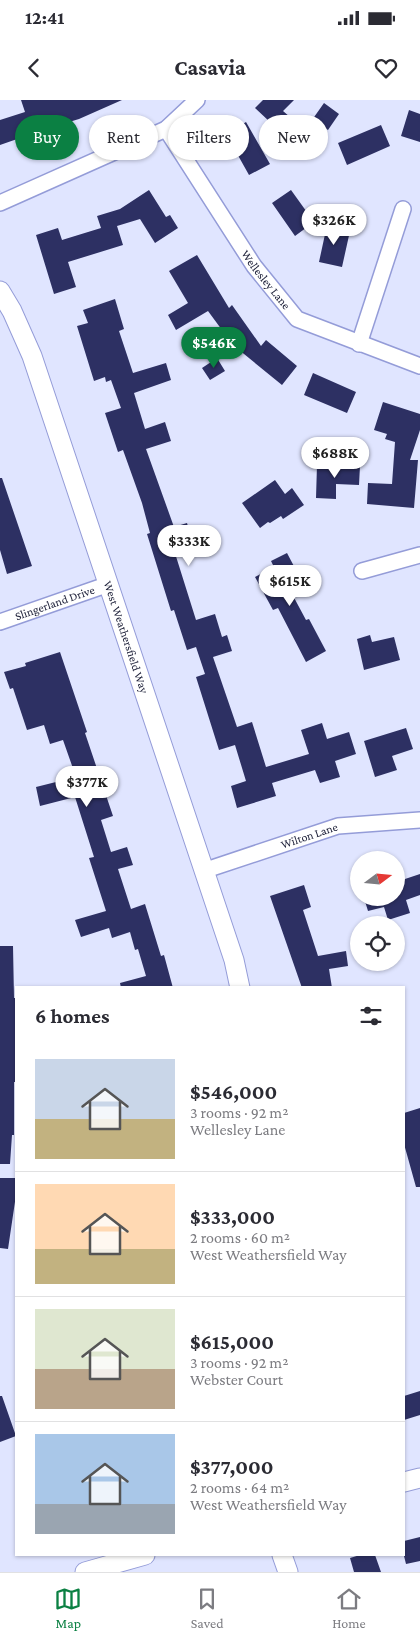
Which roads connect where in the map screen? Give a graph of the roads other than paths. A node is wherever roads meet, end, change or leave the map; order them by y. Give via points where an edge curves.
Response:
1 (197, 100) edge
2 (166, 129) junction
3 (0, 203) edge
4 (403, 209) dead end
5 (0, 291) edge
6 (360, 344) junction
7 (420, 366) edge
8 (420, 555) edge
9 (362, 571) dead end
10 (109, 584) junction
11 (0, 622) edge
12 (420, 820) edge
13 (203, 871) junction
14 (240, 986) edge
15 (420, 1478) edge
16 (405, 1482) edge
17 (141, 1556) edge
18 (282, 1556) edge
19 (85, 1572) edge
20 (288, 1572) edge

1 - 2 street
2 - 3 street
2 - 6 street, Wellesley Lane via 254,266 297,319
4 - 6 street
5 - 10 street, West Weathersfield Way via 32,356
6 - 7 street, Wellesley Lane
8 - 9 street
10 - 11 street, Slingerland Drive
10 - 13 street, West Weathersfield Way
12 - 13 street, Wilton Lane via 338,826
13 - 14 street, West Weathersfield Way via 234,960
15 - 16 street
17 - 19 street
18 - 20 street

